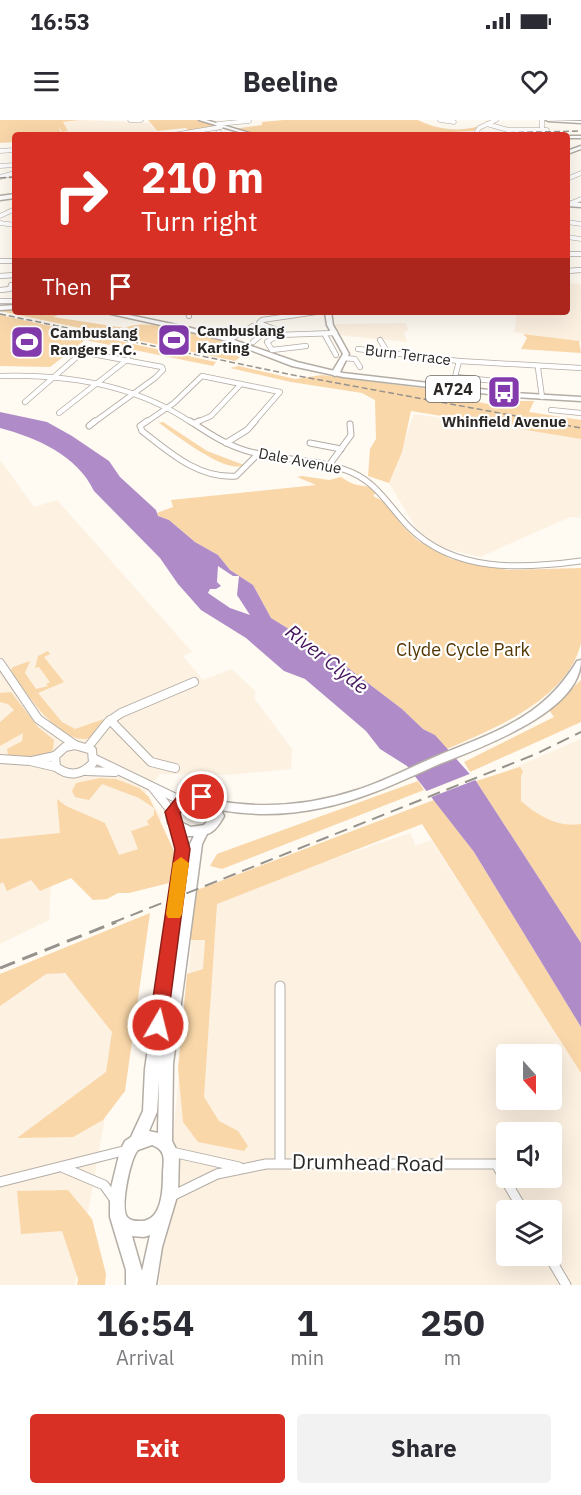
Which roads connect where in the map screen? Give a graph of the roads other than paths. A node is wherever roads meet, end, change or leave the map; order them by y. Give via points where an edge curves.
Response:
1 (130, 120) edge
2 (201, 120) edge
3 (440, 120) edge
4 (496, 120) edge
5 (542, 120) edge
6 (548, 120) edge
7 (139, 121) edge
8 (249, 121) edge
9 (454, 122) dead end
10 (581, 122) edge
11 (487, 124) junction
12 (542, 130) junction
13 (547, 130) dead end
14 (219, 131) edge
15 (476, 132) edge
16 (11, 285) dead end
17 (0, 290) edge
18 (129, 315) edge
19 (296, 315) edge
20 (329, 315) edge
21 (335, 333) junction
22 (280, 334) junction
23 (325, 334) junction
24 (229, 340) junction
25 (380, 340) dead end
26 (253, 342) dead end
27 (306, 346) dead end
28 (358, 349) dead end
29 (388, 353) junction
30 (336, 355) dead end
31 (344, 358) junction
32 (128, 359) junction
33 (459, 361) junction
34 (360, 367) dead end
35 (538, 368) junction
36 (581, 368) edge
37 (335, 374) junction
38 (0, 376) edge
39 (456, 377) junction
40 (55, 378) junction
41 (514, 383) dead end
42 (95, 384) junction
43 (241, 384) junction
44 (452, 389) junction
45 (132, 394) junction
46 (542, 397) junction
47 (581, 398) edge
48 (25, 402) dead end
49 (166, 407) junction
50 (551, 410) dead end
51 (59, 413) dead end
52 (581, 413) edge
53 (195, 423) junction
54 (350, 424) dead end
55 (89, 426) dead end
56 (226, 443) junction
57 (310, 443) dead end
58 (341, 448) junction
59 (258, 454) junction
60 (330, 464) junction
61 (581, 561) edge
62 (0, 663) edge
63 (581, 663) edge
64 (194, 682) dead end
65 (110, 720) junction
66 (58, 733) junction
67 (75, 745) junction
68 (88, 747) junction
69 (58, 753) junction
70 (0, 759) edge
71 (95, 759) junction
72 (30, 761) junction
73 (56, 767) junction
74 (175, 768) dead end
75 (86, 771) junction
76 (124, 772) junction
77 (150, 785) junction
78 (182, 801) junction
79 (215, 805) junction
80 (254, 809) junction
81 (172, 812) junction
82 (216, 821) junction
83 (178, 828) junction
84 (202, 831) junction
85 (280, 986) dead end
86 (132, 1146) junction
87 (168, 1147) junction
88 (280, 1162) junction
89 (240, 1167) junction
90 (64, 1168) junction
91 (0, 1182) edge
92 (171, 1196) junction
93 (517, 1200) edge
94 (118, 1210) junction
95 (163, 1219) junction
96 (555, 1266) edge
97 (134, 1285) edge
98 (148, 1285) edge
99 (566, 1285) edge

1 - 7 street
2 - 14 street
3 - 9 street
4 - 11 street
5 - 12 street
6 - 10 street
8 - 14 street
11 - 12 street via 508,130
11 - 15 street
12 - 13 street
16 - 17 street via 10,290
18 - 24 street, A724
19 - 22 street via 259,323
20 - 21 street
21 - 23 street
21 - 31 street via 346,354
22 - 23 street
22 - 27 street via 267,342 272,350
23 - 30 street
24 - 26 street via 252,326 267,332
24 - 37 street, A724 via 267,356
25 - 29 street
28 - 29 street, Burn Terrace
29 - 33 street, Burn Terrace
31 - 34 street via 355,359
31 - 37 street
32 - 40 street via 87,353 78,356
32 - 42 street
32 - 45 street via 163,370
33 - 35 street, Burn Terrace
33 - 39 street
35 - 36 street, Burn Terrace
35 - 46 street
37 - 44 street, A724
38 - 40 street, Dale Avenue
39 - 41 street
39 - 44 street
40 - 42 street, Dale Avenue
40 - 48 street
42 - 45 street, Dale Avenue
42 - 51 street
43 - 49 street via 202,376
43 - 53 street via 217,410
43 - 56 street via 280,392 247,430
44 - 46 street, A724
45 - 49 street, Dale Avenue
45 - 55 street
46 - 47 street, A724
49 - 53 street, Dale Avenue
49 - 59 street via 142,423 140,430 196,469 233,477
50 - 52 street
53 - 56 street, Dale Avenue
54 - 58 street via 351,435
56 - 59 street, Dale Avenue
57 - 58 street
58 - 60 street
59 - 60 street, Dale Avenue
60 - 61 street, Dale Avenue via 375,485 421,538 449,554 501,567
62 - 66 street via 38,719
63 - 80 street via 550,703 488,739 379,786 331,801
64 - 65 street
65 - 68 street
65 - 74 street via 151,762
66 - 67 street
66 - 69 street
67 - 68 street
67 - 69 street
68 - 71 street
69 - 72 street
69 - 73 street
70 - 72 street
71 - 75 street
71 - 76 street
72 - 73 street
73 - 75 street via 68,774
75 - 76 street
76 - 77 street
77 - 78 street
77 - 81 street
78 - 79 street via 202,797
78 - 81 street
79 - 80 street
79 - 82 street
80 - 82 street
81 - 83 street
82 - 84 street
83 - 84 street
83 - 86 street via 183,849 152,1070 150,1112
84 - 87 street via 196,844 166,1064
85 - 88 street
86 - 87 street via 152,1138
86 - 90 street
86 - 94 street
87 - 89 street
87 - 92 street
88 - 89 street, Drumhead Road
88 - 93 street, Drumhead Road via 496,1164
89 - 92 street via 192,1181
90 - 91 street
90 - 94 street via 104,1185
92 - 95 street
94 - 95 street via 127,1227 140,1230
94 - 97 street via 134,1270
95 - 98 street
96 - 99 street

